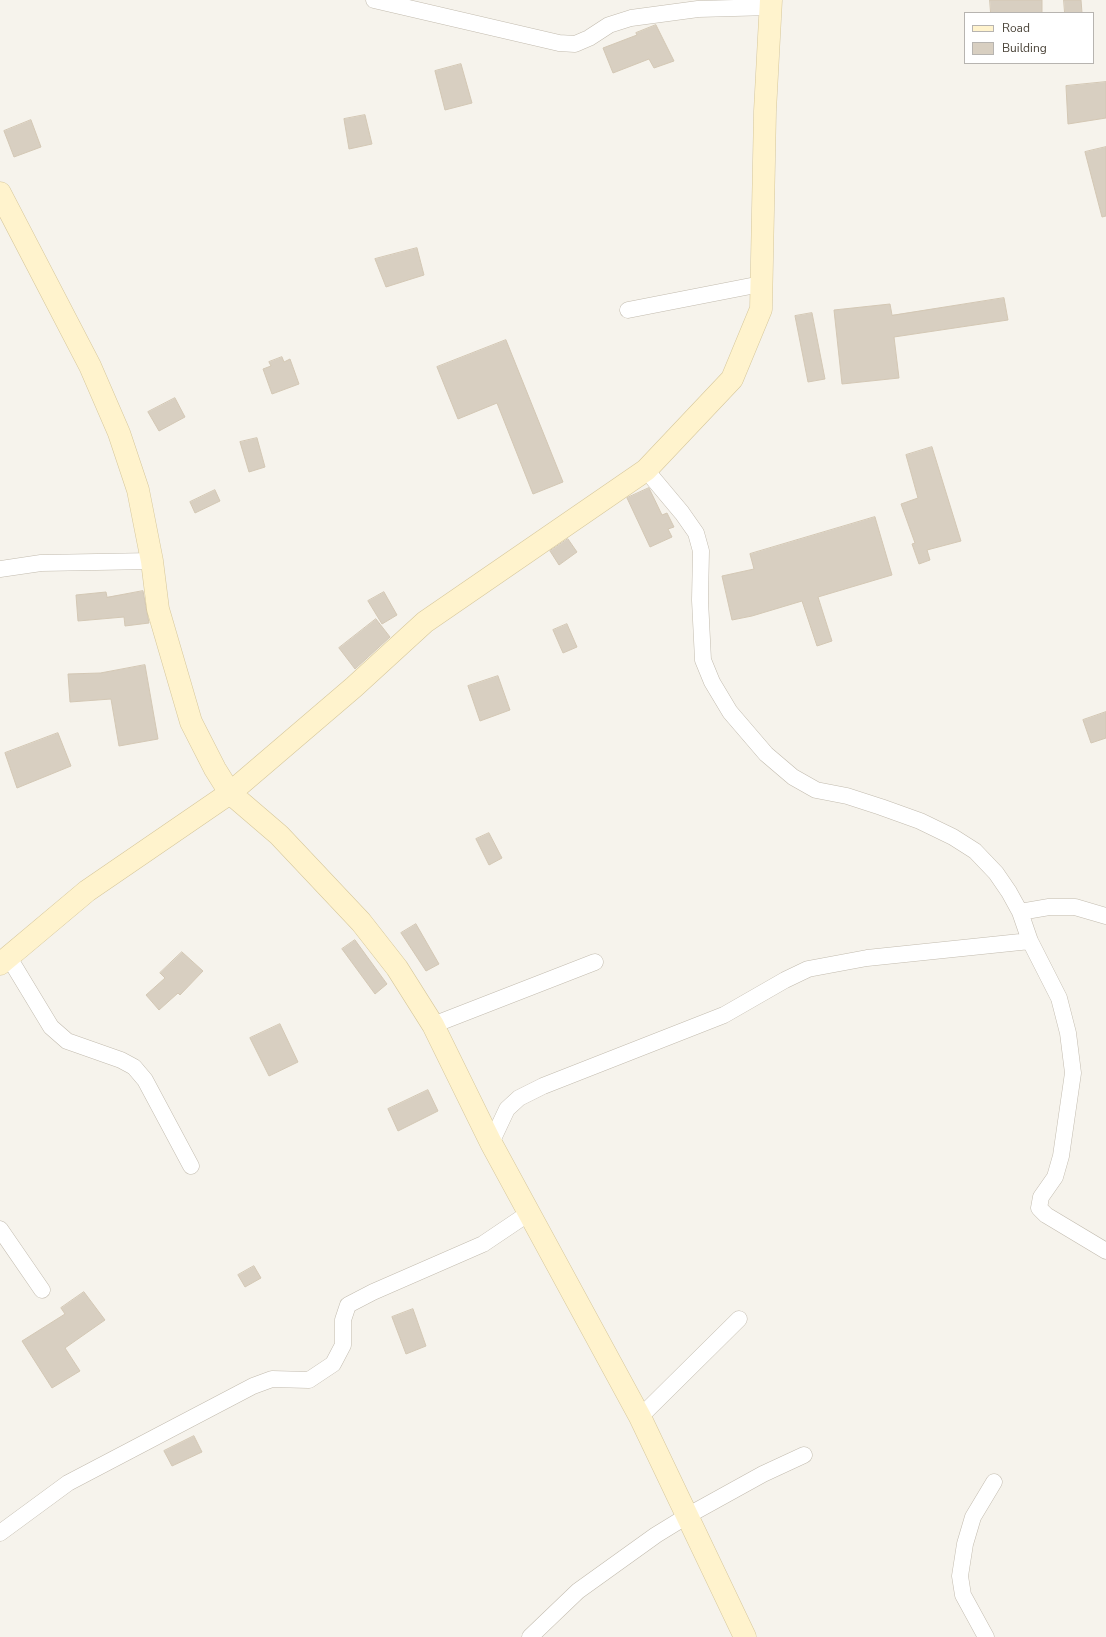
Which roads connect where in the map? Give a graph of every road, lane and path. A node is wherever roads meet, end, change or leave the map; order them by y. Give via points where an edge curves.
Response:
1 (374, 0) edge
2 (771, 4) edge
3 (0, 193) edge
4 (761, 284) junction
5 (628, 310) dead end
6 (646, 470) junction
7 (152, 561) junction
8 (0, 569) edge
9 (230, 793) junction
10 (1020, 912) junction
11 (1106, 916) edge
12 (1030, 941) junction
13 (4, 960) edge
14 (595, 962) dead end
15 (433, 1025) junction
16 (491, 1142) junction
17 (191, 1166) dead end
18 (529, 1213) junction
19 (0, 1229) edge
20 (1106, 1251) edge
21 (42, 1290) dead end
22 (738, 1319) dead end
23 (640, 1417) junction
24 (804, 1455) dead end
25 (994, 1482) dead end
26 (687, 1516) junction
27 (0, 1533) edge
28 (530, 1637) edge
29 (745, 1637) edge
30 (986, 1637) edge

1 - 2 street via 559,44 576,44 608,25 631,18 698,9
2 - 4 street via 765,111
3 - 7 street via 90,366 119,433 138,490
4 - 5 street
4 - 6 street via 761,309 732,379
6 - 9 street via 425,622 354,687
6 - 10 street via 682,512 696,533 701,551 703,660 712,682 730,712 766,754 793,777 816,790 848,796 920,821 953,837 975,852 1000,880
7 - 8 street via 41,563
7 - 9 street via 158,609 191,722
9 - 13 street via 87,891
9 - 15 street via 279,835 361,922 398,968
10 - 11 street via 1049,907 1075,907
10 - 12 street
12 - 16 street via 867,958 808,969 724,1015 543,1086 519,1098 507,1109
12 - 20 street via 1059,998 1068,1033 1073,1073 1061,1156 1055,1177 1041,1197 1039,1208 1046,1216
13 - 17 street via 51,1028 67,1042 121,1060 134,1067 145,1080
14 - 15 street
15 - 16 street
16 - 18 street
18 - 23 street
18 - 27 street via 483,1244 348,1305 343,1320 343,1345 333,1364 309,1380 272,1379 253,1386 68,1483
19 - 21 street
22 - 23 street
23 - 26 street
24 - 26 street via 763,1474
25 - 30 street via 972,1517 964,1544 960,1576 963,1595
26 - 28 street via 578,1591
26 - 29 street

